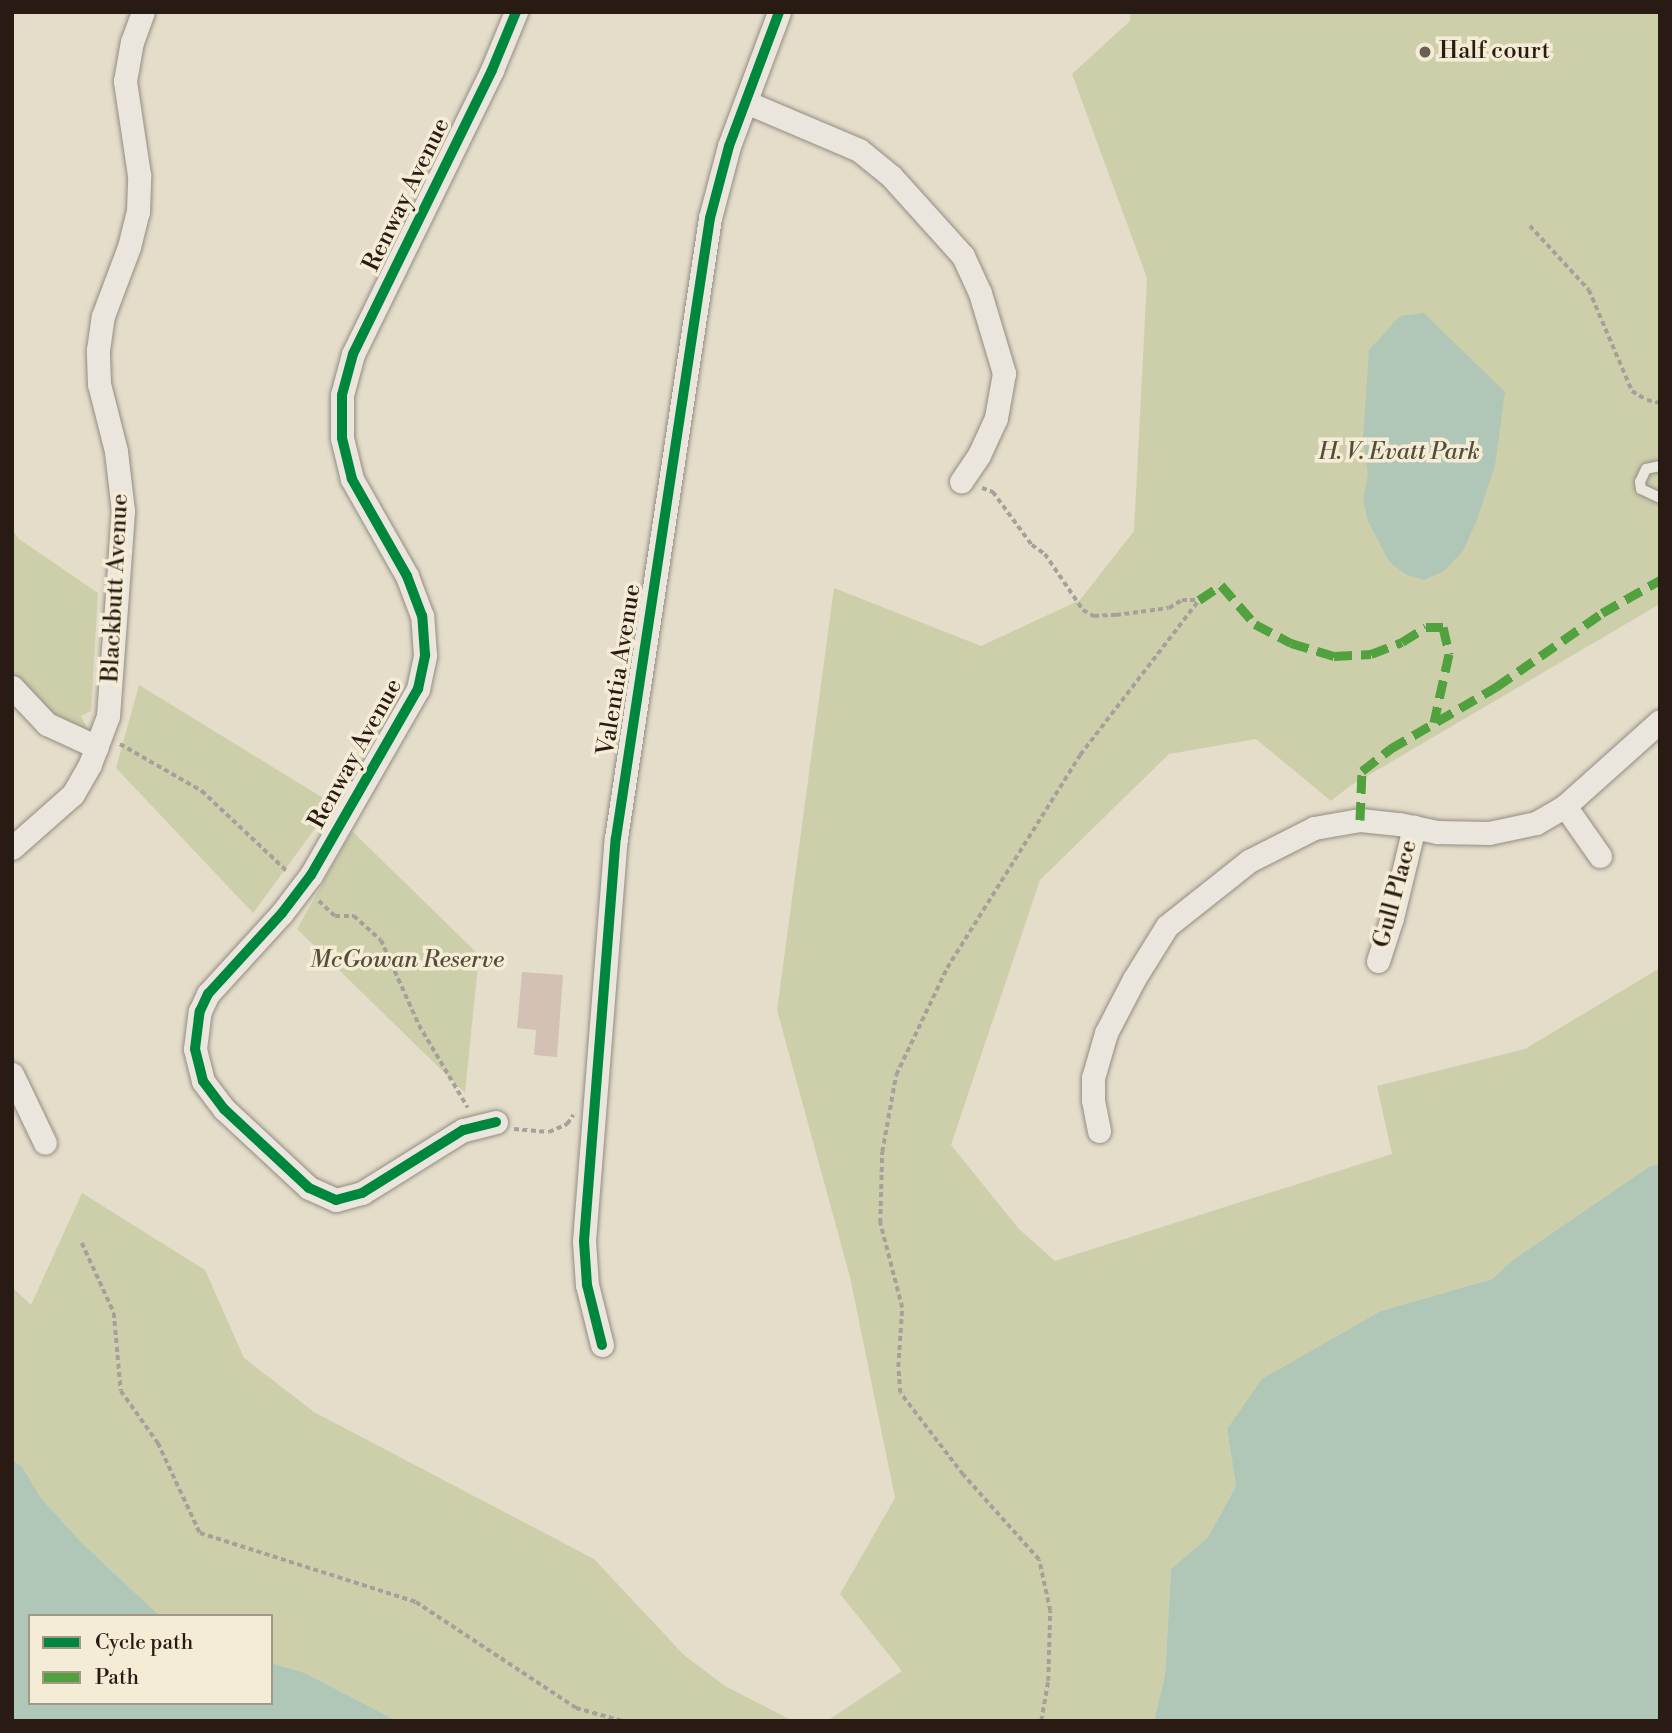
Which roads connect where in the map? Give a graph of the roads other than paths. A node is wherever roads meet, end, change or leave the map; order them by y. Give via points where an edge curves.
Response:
1 (143, 12) edge
2 (516, 12) edge
3 (779, 12) edge
4 (746, 102) junction
5 (1660, 466) edge
6 (961, 482) road end
7 (1660, 498) edge
8 (12, 687) edge
9 (1660, 721) edge
10 (100, 741) junction
11 (1565, 806) junction
12 (1414, 827) junction
13 (12, 848) edge
14 (1600, 856) dead end
15 (1378, 961) dead end
16 (12, 1074) edge
17 (496, 1122) road end
18 (1099, 1131) dead end
19 (45, 1143) dead end
20 (602, 1345) dead end

1 - 10 street, Blackbutt Avenue via 125,81 139,176 138,212 103,316 98,350 99,384 116,451 122,512 110,696
2 - 17 street, Renway Avenue via 347,372 341,416 345,458 360,497 416,596 425,655 418,689 303,886 208,993 200,1011 195,1049 203,1081 213,1097 309,1188 336,1200 362,1193 463,1130
3 - 4 street, Valentia Avenue
4 - 6 street via 859,150 891,176 963,256 980,293 1004,373 996,418
4 - 20 street, Valentia Avenue via 719,174 710,218 615,849 584,1241 587,1285
5 - 7 lane via 1646,469 1640,482 1641,489
8 - 10 street via 47,724
9 - 11 street
10 - 13 street, Blackbutt Avenue via 83,779 64,804
11 - 12 street via 1536,823 1489,833
11 - 14 street
12 - 15 street, Gull Place
12 - 18 street via 1360,820 1314,828 1249,860 1167,926 1106,1033 1093,1077
16 - 19 street

